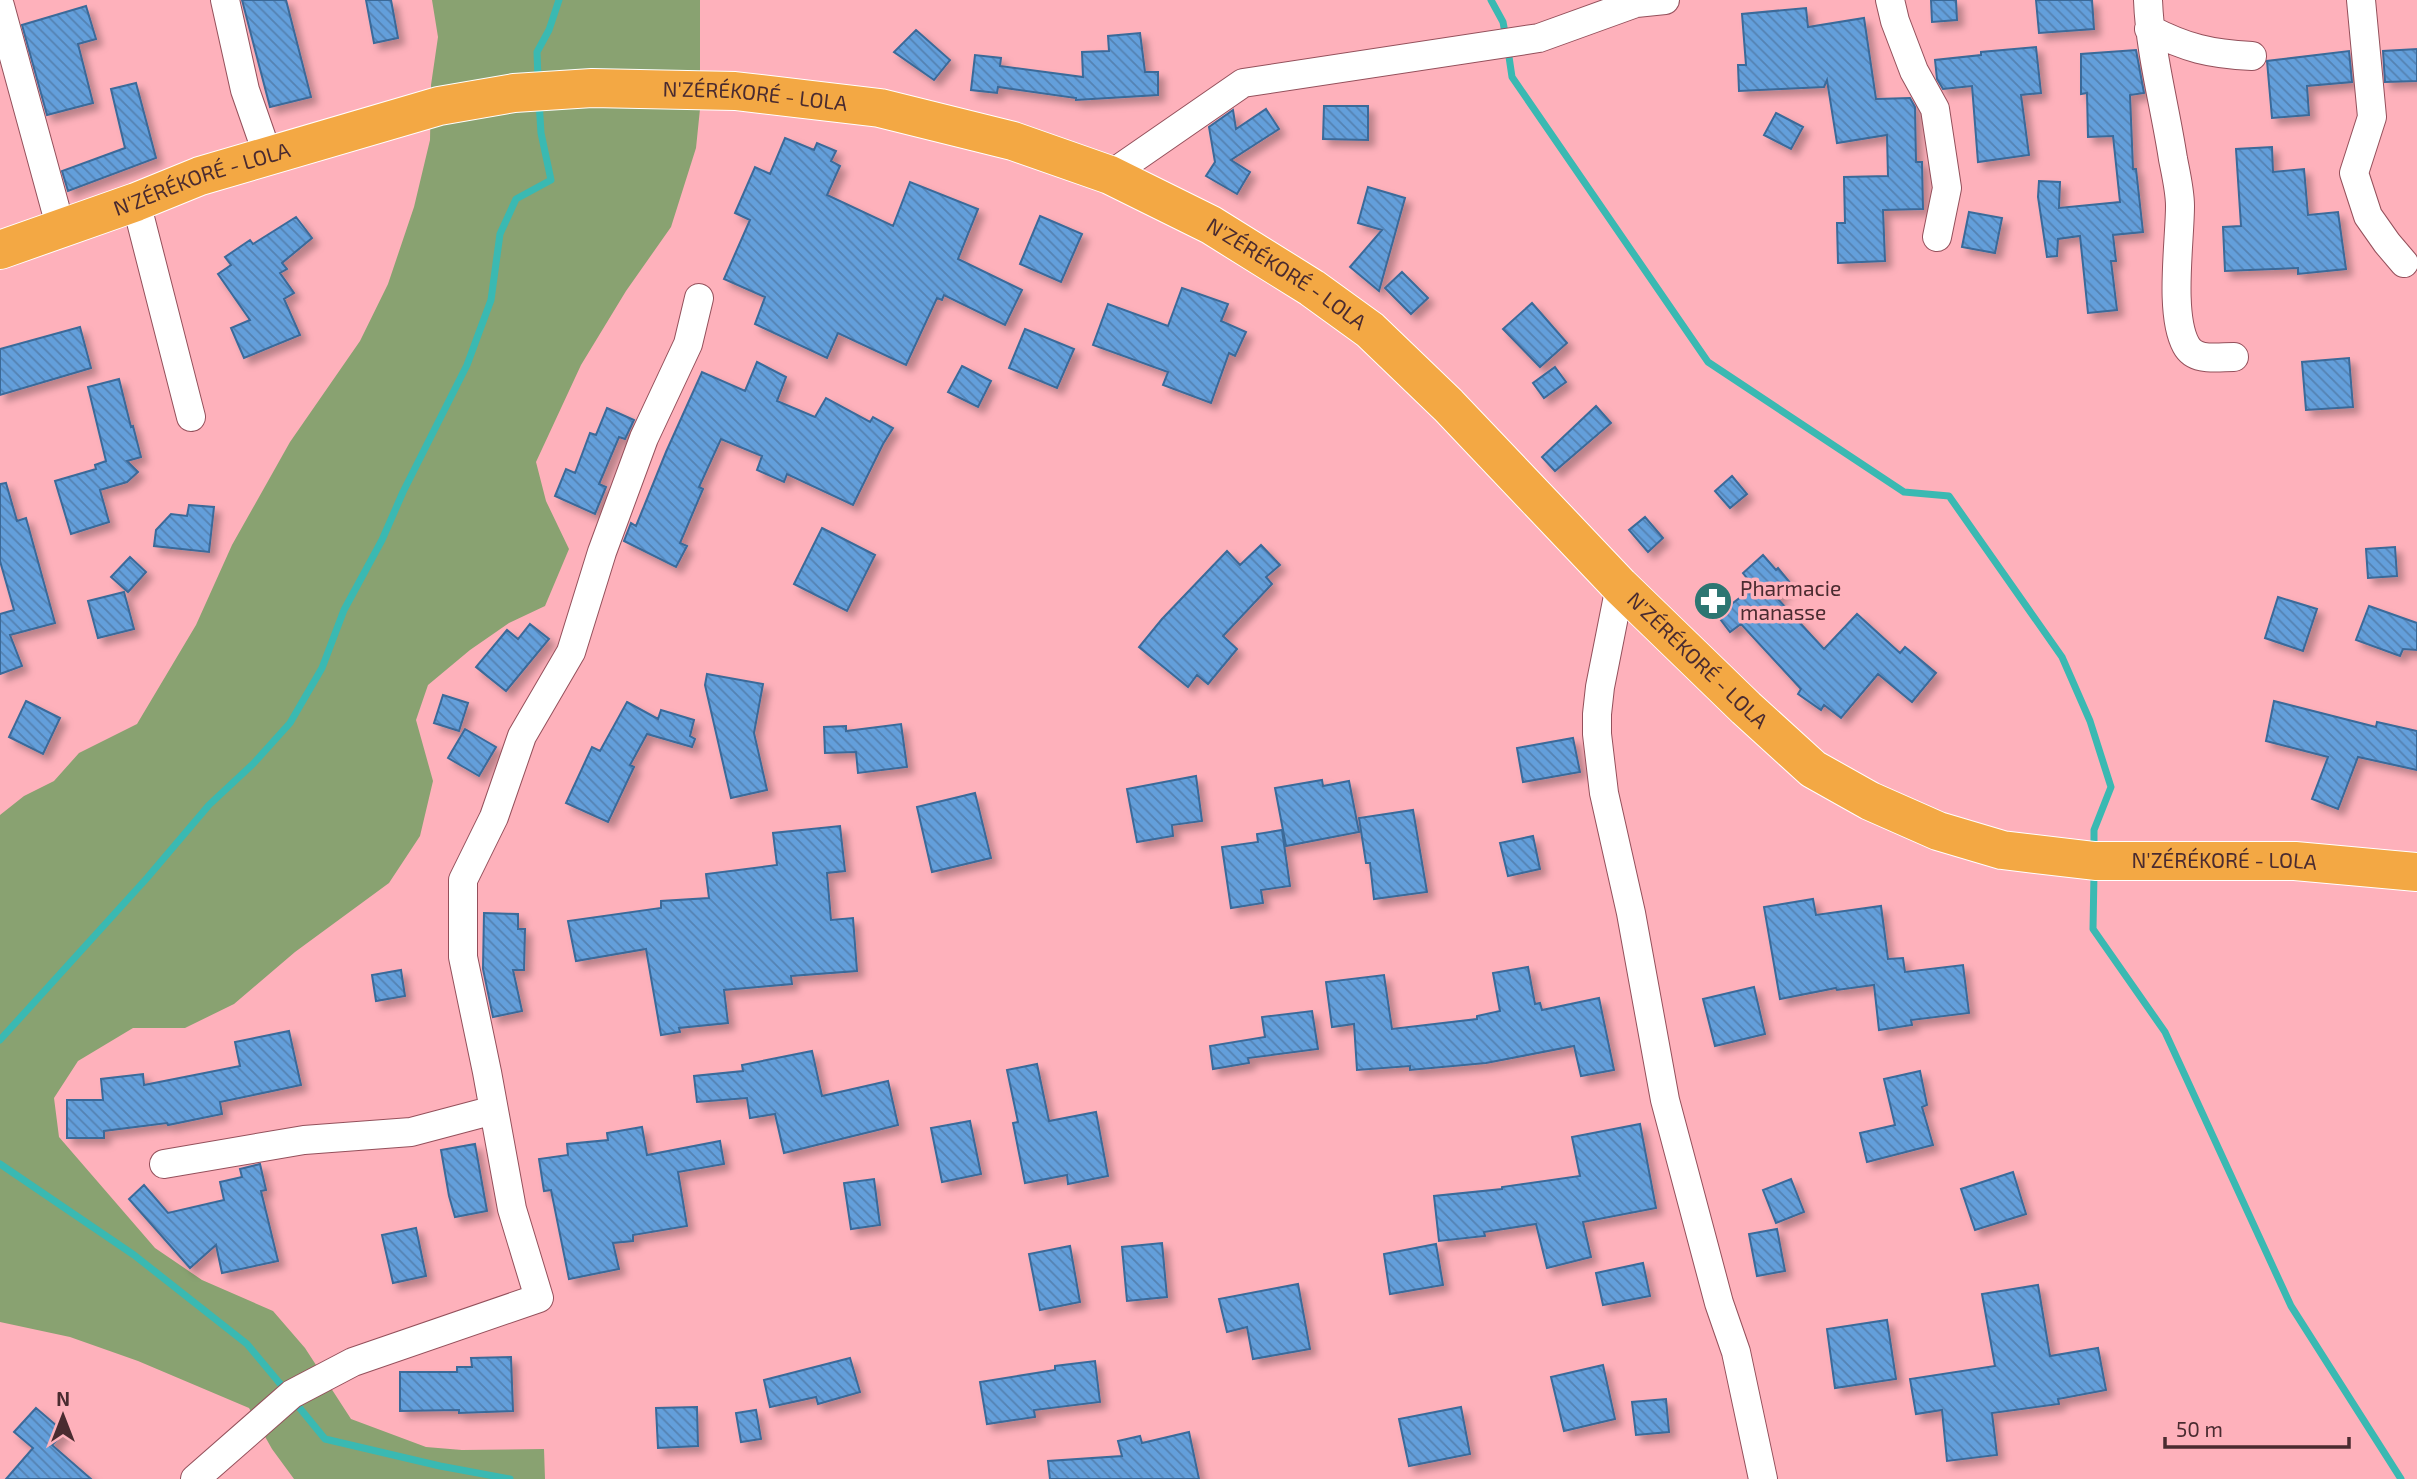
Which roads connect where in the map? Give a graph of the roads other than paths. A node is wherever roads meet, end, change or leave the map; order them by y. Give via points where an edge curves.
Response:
1 (225, 0) edge
2 (1665, 0) edge
3 (1889, 0) edge
4 (2148, 0) edge
5 (2361, 0) edge
6 (0, 6) edge
7 (2149, 29) junction
8 (2252, 56) dead end
9 (268, 156) junction
10 (1110, 175) junction
11 (136, 202) junction
12 (61, 229) junction
13 (1937, 237) dead end
14 (0, 250) edge
15 (2404, 263) dead end
16 (699, 298) dead end
17 (2234, 357) dead end
18 (191, 417) dead end
19 (1620, 586) junction
20 (2417, 872) edge
21 (494, 1110) junction
22 (164, 1164) dead end
23 (195, 1479) edge
24 (1763, 1479) edge

1 - 9 street via 245,90
2 - 10 street via 1636,3 1539,38 1244,83
3 - 13 street via 1914,72 1935,109 1947,188
4 - 7 street
5 - 15 street via 2372,117 2354,173 2368,216
6 - 12 street
7 - 8 street via 2191,48
7 - 17 street via 2180,204 2176,256 2180,332 2197,356
9 - 10 highway, N'ZÉRÉKORÉ - LOLA via 439,106 514,93 555,89 735,91 880,108 1013,141
9 - 11 highway, N'ZÉRÉKORÉ - LOLA
10 - 19 highway, N'ZÉRÉKORÉ - LOLA via 1211,225 1370,330
11 - 12 highway, N'ZÉRÉKORÉ - LOLA
11 - 18 street
12 - 14 highway, N'ZÉRÉKORÉ - LOLA
16 - 21 street via 688,344 644,439 570,652 522,736 494,817 463,880 463,957
19 - 20 highway, N'ZÉRÉKORÉ - LOLA via 1813,769 1938,831 2002,850 2095,861 2295,860
19 - 24 street via 1597,714 1604,793 1632,913 1665,1100 1736,1352
21 - 22 street via 411,1132 304,1140
21 - 23 street via 512,1209 539,1298 353,1362 304,1387

